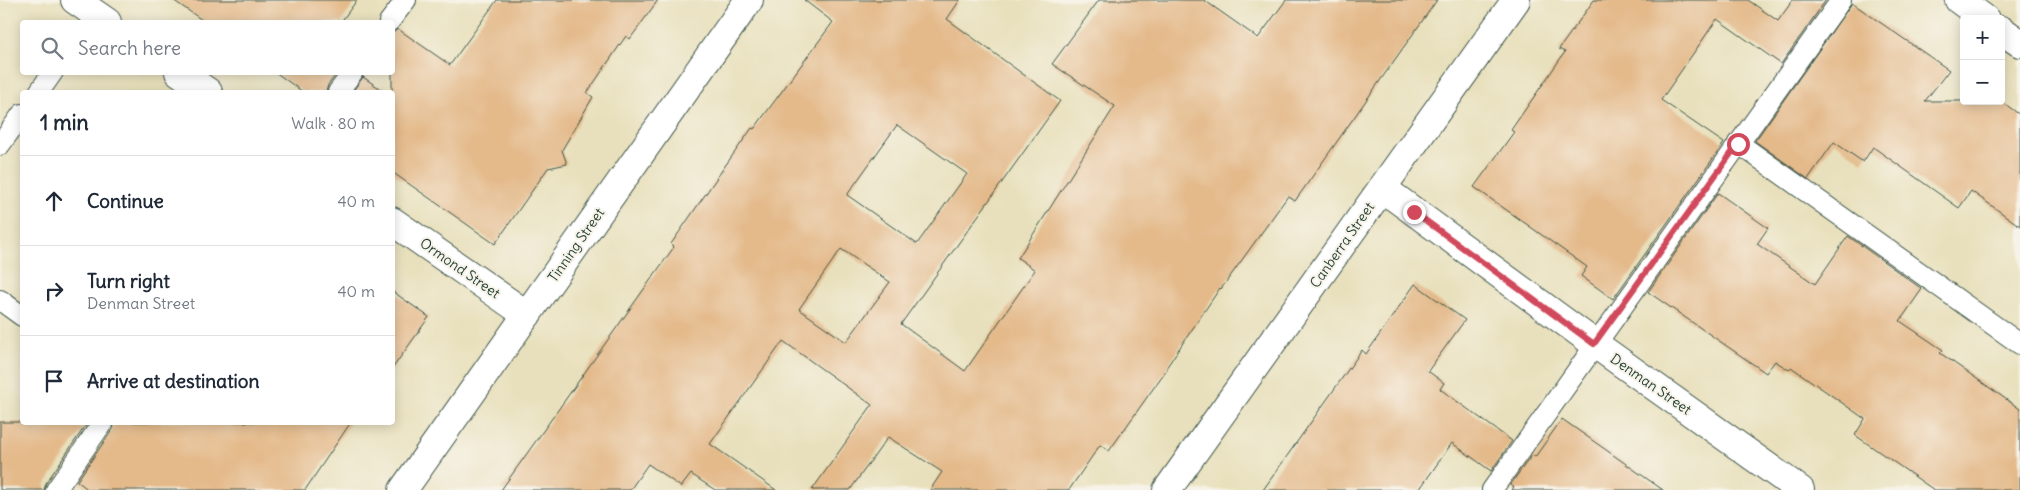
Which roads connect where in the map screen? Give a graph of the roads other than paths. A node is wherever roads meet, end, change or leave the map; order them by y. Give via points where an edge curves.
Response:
1 (406, 0) edge
2 (748, 0) edge
3 (1516, 0) edge
4 (1841, 0) edge
5 (1959, 0) edge
6 (1980, 15) edge
7 (391, 20) edge
8 (2005, 33) edge
9 (2020, 43) edge
10 (51, 75) edge
11 (183, 75) edge
12 (351, 75) edge
13 (40, 90) edge
14 (205, 90) edge
15 (340, 90) edge
16 (20, 117) edge
17 (1738, 144) junction
18 (0, 145) edge
19 (1382, 188) junction
20 (395, 223) edge
21 (0, 300) edge
22 (20, 315) edge
23 (527, 315) junction
24 (1594, 344) junction
25 (2020, 344) edge
26 (101, 425) edge
27 (56, 490) edge
28 (403, 490) edge
29 (1167, 490) edge
30 (1492, 490) edge
31 (1800, 490) edge

1 - 7 lane
2 - 23 street, Tinning Street
3 - 19 street, Canberra Street
4 - 17 lane
5 - 6 street
8 - 9 street
10 - 13 lane
11 - 14 street
12 - 15 lane
16 - 18 lane
17 - 24 lane
17 - 25 lane
19 - 24 street, Denman Street
19 - 29 street, Canberra Street
20 - 23 street, Ormond Street
21 - 22 lane
23 - 28 street, Tinning Street
24 - 30 lane
24 - 31 street, Denman Street
26 - 27 lane

